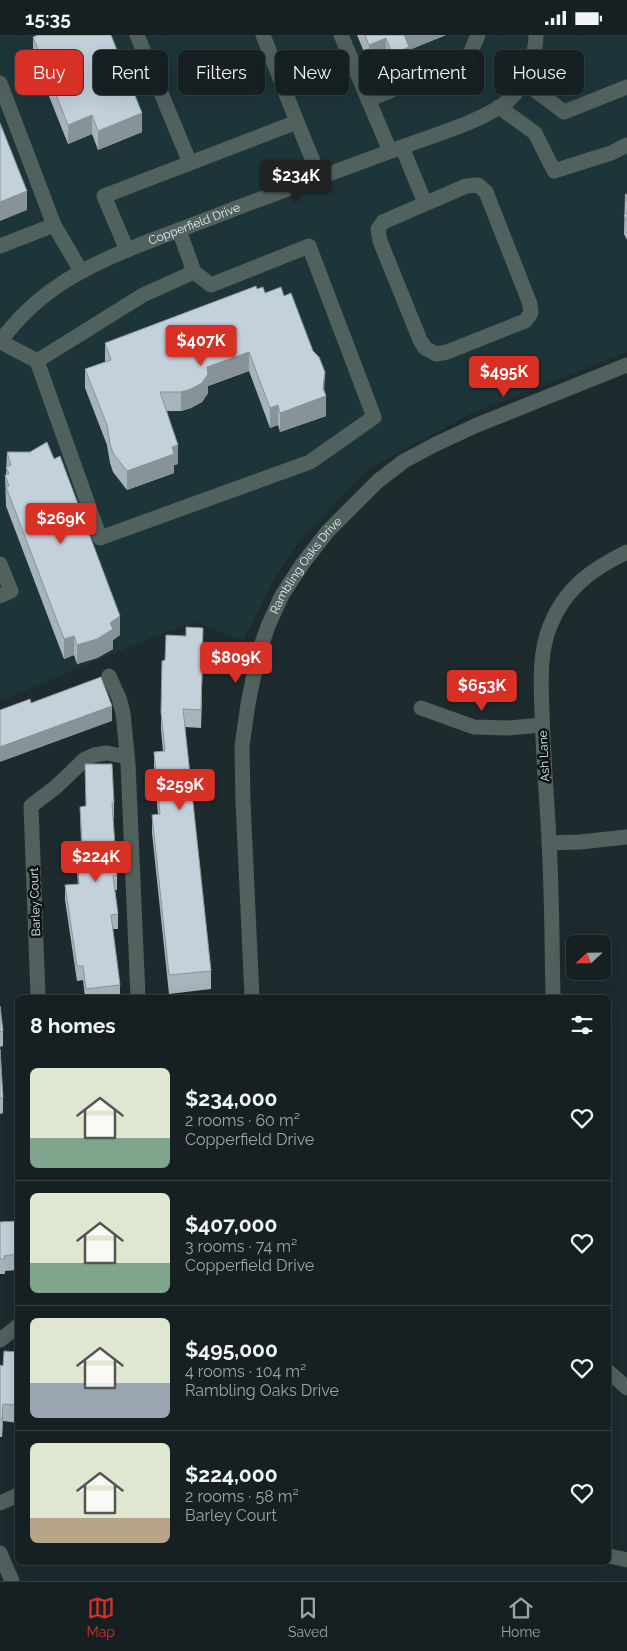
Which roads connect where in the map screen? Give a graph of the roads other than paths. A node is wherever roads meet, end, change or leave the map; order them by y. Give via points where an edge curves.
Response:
1 (137, 35) edge
2 (263, 35) edge
3 (341, 35) edge
4 (478, 35) edge
5 (536, 35) edge
6 (535, 50) edge
7 (0, 86) edge
8 (627, 87) edge
9 (513, 95) edge
10 (542, 95) edge
11 (368, 100) junction
12 (499, 107) junction
13 (297, 122) junction
14 (627, 145) edge
15 (396, 149) junction
16 (190, 163) junction
17 (320, 178) junction
18 (425, 203) junction
19 (54, 225) junction
20 (180, 230) junction
21 (0, 246) edge
22 (127, 250) junction
23 (81, 271) junction
24 (194, 272) junction
25 (0, 342) edge
26 (37, 361) junction
27 (627, 365) edge
28 (627, 552) edge
29 (0, 564) edge
30 (0, 596) edge
31 (109, 676) dead end
32 (421, 708) dead end
33 (542, 725) junction
34 (127, 757) junction
35 (627, 837) edge
36 (549, 843) junction
37 (38, 995) edge
38 (138, 995) edge
39 (252, 995) edge
40 (553, 995) edge
41 (15, 1328) edge
42 (0, 1340) edge
43 (611, 1374) edge
44 (627, 1388) edge
45 (15, 1496) edge
46 (0, 1503) edge
47 (0, 1553) edge
48 (611, 1556) edge
49 (627, 1560) edge
50 (12, 1581) edge

1 - 16 street
2 - 13 street
3 - 11 street
4 - 11 street via 468,58
5 - 6 street, Copperfield Drive
7 - 19 street
8 - 10 street via 564,112
9 - 12 street, Copperfield Drive
11 - 15 street
12 - 14 street via 535,133 554,171
12 - 15 street, Copperfield Drive
13 - 16 street
13 - 17 street
15 - 17 street, Copperfield Drive
15 - 18 street
16 - 22 street via 104,196
17 - 20 street, Copperfield Drive
18 - 18 street via 383,221 378,229 380,241 425,348 436,354 525,321 531,313 530,305 486,192 478,185 466,186
19 - 21 street
19 - 23 street
20 - 22 street, Copperfield Drive
20 - 24 street
22 - 23 street, Copperfield Drive
23 - 25 street, Copperfield Drive via 31,306
24 - 26 street via 143,295
24 - 26 street via 211,285 309,246 374,417 310,462 100,539
25 - 26 street
27 - 39 street, Rambling Oaks Drive via 436,443 404,461 378,481 328,531 282,595 258,655 242,746
28 - 33 street, Ash Lane via 590,573 571,589 549,626 541,676
29 - 30 street via 11,591
31 - 34 street via 123,713
32 - 33 street via 474,727
33 - 36 street, Ash Lane
34 - 37 street, Barley Court via 107,753 85,759 31,806
34 - 38 street
35 - 36 street
36 - 40 street, Ash Lane
41 - 42 street
43 - 44 street
45 - 46 street
47 - 50 street
48 - 49 street

